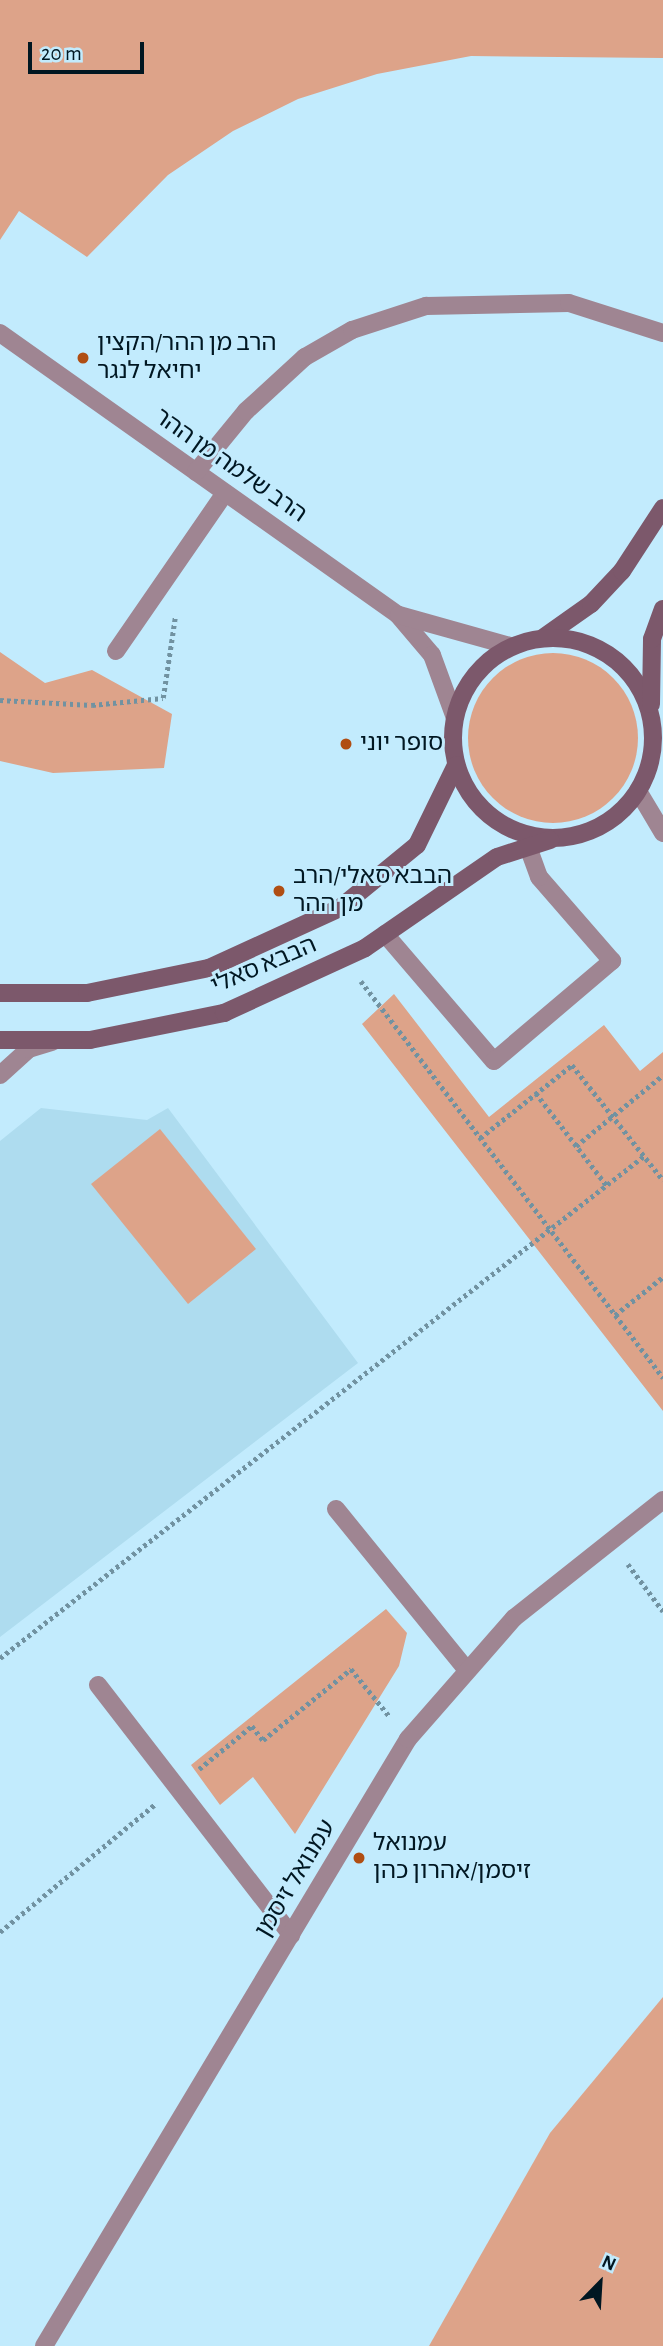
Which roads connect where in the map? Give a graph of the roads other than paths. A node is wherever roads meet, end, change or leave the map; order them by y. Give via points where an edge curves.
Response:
1 (663, 332) edge
2 (0, 333) edge
3 (195, 472) junction
4 (225, 493) junction
5 (663, 508) edge
6 (663, 609) edge
7 (398, 615) junction
8 (544, 637) junction
9 (510, 646) junction
10 (116, 651) dead end
11 (454, 715) junction
12 (651, 715) junction
13 (456, 765) junction
14 (638, 791) junction
15 (663, 833) edge
16 (558, 838) junction
17 (528, 847) junction
18 (385, 934) junction
19 (0, 993) edge
20 (60, 1039) junction
21 (0, 1040) edge
22 (0, 1075) edge
23 (663, 1500) edge
24 (336, 1509) dead end
25 (465, 1668) junction
26 (98, 1685) dead end
27 (291, 1935) junction
28 (44, 2346) edge

1 - 3 street via 569,303 426,306 352,330 305,357 246,411
2 - 3 street, הרב שלמה מן ההר
3 - 4 street, הרב שלמה מן ההר
4 - 7 street, הרב שלמה מן ההר
4 - 10 street
5 - 8 street via 622,571 591,604
6 - 12 street via 652,639
7 - 9 street
7 - 11 street via 432,655
8 - 9 street
8 - 12 street via 573,639 623,665
9 - 11 street via 466,687
11 - 13 street
12 - 14 street via 649,767
13 - 16 street via 470,795 494,819 524,834
13 - 19 street, הבבא סאלי via 417,845 340,908 209,968 87,993
14 - 15 street
14 - 16 street via 599,826
16 - 17 street, הבבא סאלי
17 - 18 street, הבבא סאלי via 459,879
17 - 18 street via 539,877 612,961 494,1061
18 - 20 street, הבבא סאלי via 224,1013 137,1032
20 - 21 street, הבבא סאלי
20 - 22 street via 29,1049
23 - 25 street, עמנואל זיסמן via 514,1618
24 - 25 street
25 - 27 street, עמנואל זיסמן via 408,1739
26 - 27 street
27 - 28 street, עמנואל זיסמן

